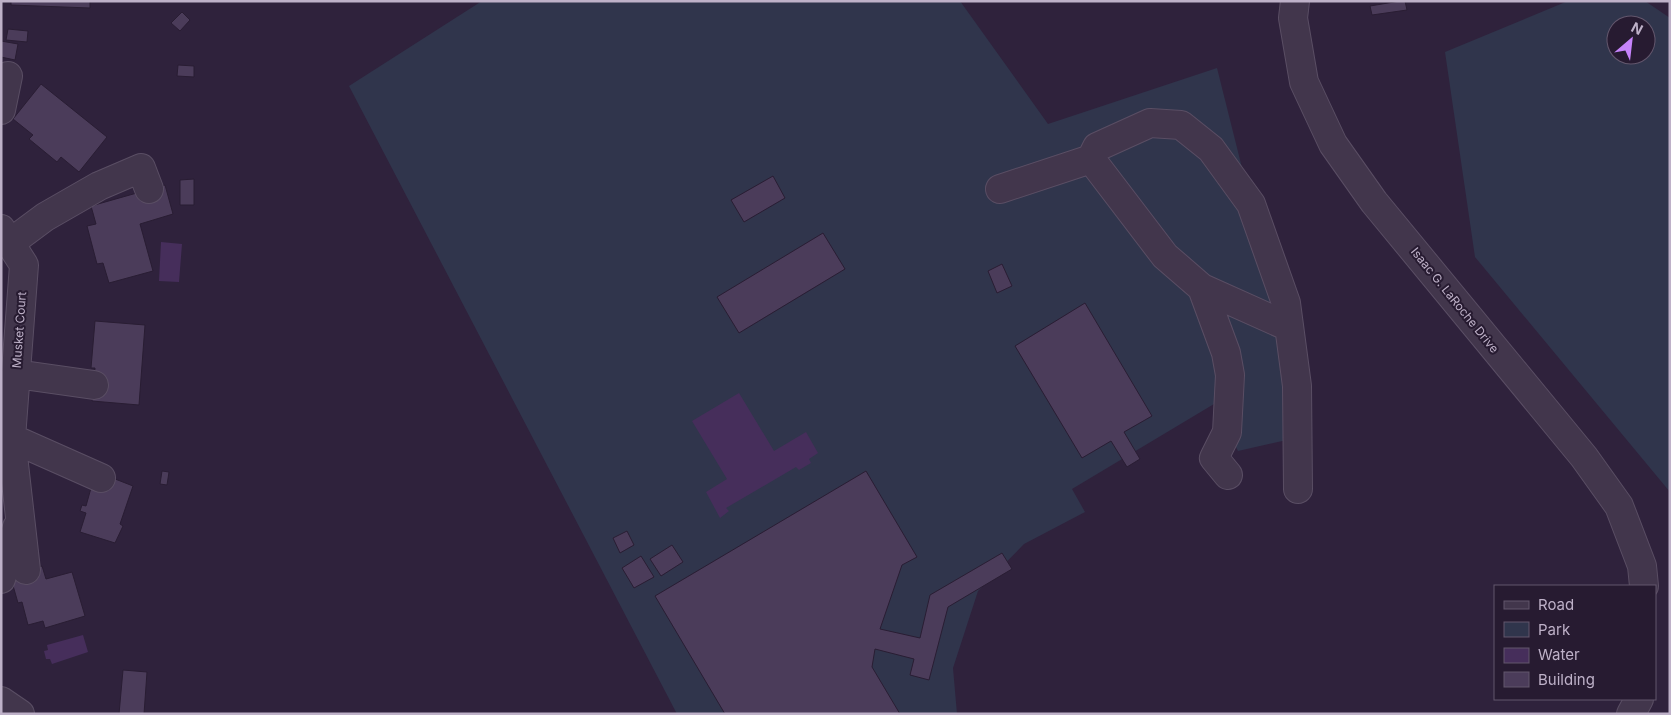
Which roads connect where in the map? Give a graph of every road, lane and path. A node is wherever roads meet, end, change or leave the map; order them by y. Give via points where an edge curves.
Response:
1 (1295, 1) edge
2 (8, 76) dead end
3 (1, 110) edge
4 (1091, 160) junction
5 (149, 189) dead end
6 (1000, 190) dead end
7 (6, 236) edge
8 (1202, 288) junction
9 (1289, 327) junction
10 (10, 342) edge
11 (16, 374) junction
12 (94, 385) dead end
13 (4, 445) edge
14 (1228, 475) dead end
15 (101, 478) dead end
16 (1298, 489) dead end
17 (9, 582) edge
18 (1644, 585) edge
19 (1638, 700) edge
20 (1, 702) edge
21 (20, 714) edge
22 (1631, 714) edge

1 - 18 street, Isaac G. LaRoche Drive via 1294,18 1304,82 1333,144 1374,202 1584,457 1619,506 1642,566
2 - 3 street
4 - 6 street
4 - 8 street via 1165,256
4 - 9 street via 1098,147 1150,123 1180,126 1211,149 1251,204 1286,303
5 - 7 street via 141,168 99,186
7 - 10 street, Musket Court via 24,266
8 - 9 street
8 - 14 street via 1226,353 1230,375 1227,432 1214,458
9 - 16 street via 1297,386
10 - 11 street, Musket Court
11 - 12 street
11 - 13 street, Musket Court
13 - 15 street
13 - 17 street, Musket Court via 20,516
19 - 22 street
20 - 21 street

